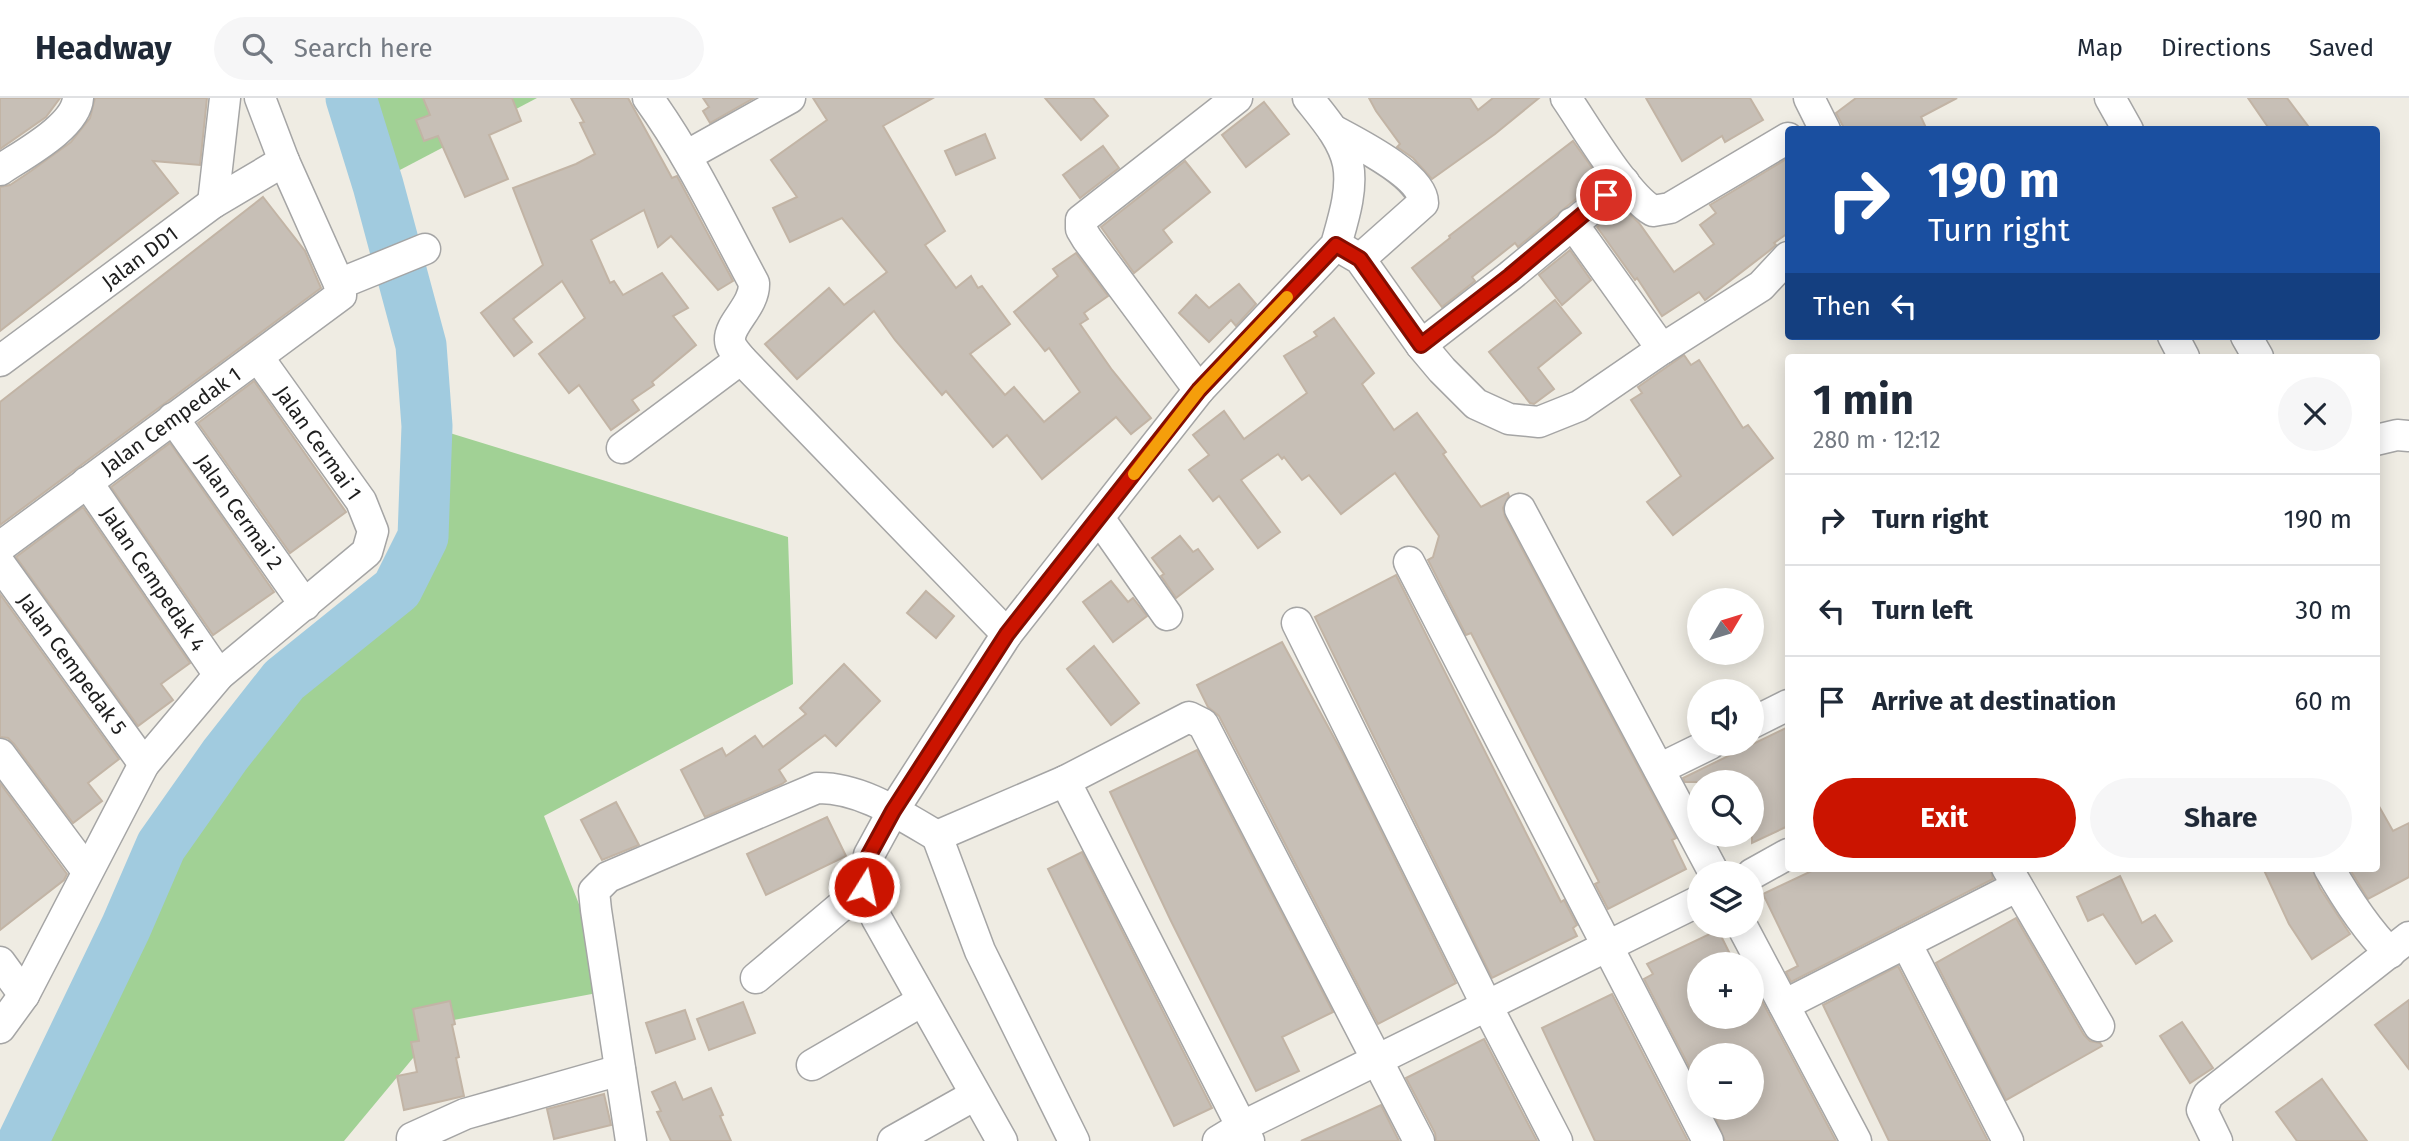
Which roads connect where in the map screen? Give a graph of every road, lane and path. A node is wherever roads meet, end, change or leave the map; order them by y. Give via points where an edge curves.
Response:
1 (78, 98) edge
2 (225, 98) edge
3 (260, 98) edge
4 (648, 98) edge
5 (790, 98) edge
6 (1237, 98) edge
7 (1308, 98) edge
8 (1566, 98) edge
9 (2110, 98) edge
10 (2126, 126) edge
11 (1333, 130) junction
12 (1785, 140) edge
13 (686, 156) junction
14 (284, 161) junction
15 (0, 170) edge
16 (1624, 182) junction
17 (213, 203) junction
18 (1572, 223) junction
19 (417, 252) dead end
20 (1348, 252) junction
21 (1785, 260) edge
22 (346, 285) junction
23 (1421, 345) junction
24 (1662, 349) junction
25 (258, 357) junction
26 (741, 359) junction
27 (0, 361) edge
28 (1199, 390) junction
29 (173, 418) junction
30 (2409, 436) edge
31 (2380, 439) edge
32 (622, 448) dead end
33 (87, 482) junction
34 (1520, 509) dead end
35 (1099, 518) junction
36 (0, 547) edge
37 (1409, 562) dead end
38 (0, 564) edge
39 (305, 605) junction
40 (1167, 615) dead end
41 (1297, 624) dead end
42 (1007, 634) junction
43 (219, 675) junction
44 (1785, 706) edge
45 (1764, 717) edge
46 (0, 754) edge
47 (1687, 755) edge
48 (144, 764) junction
49 (1659, 769) junction
50 (1065, 781) junction
51 (893, 811) junction
52 (937, 836) junction
53 (1785, 856) edge
54 (1708, 861) edge
55 (1764, 867) edge
56 (87, 871) junction
57 (2331, 872) edge
58 (2011, 878) edge
59 (864, 887) junction
60 (1687, 907) edge
61 (1748, 938) edge
62 (1906, 943) junction
63 (2399, 945) edge
64 (1608, 947) junction
65 (0, 962) edge
66 (756, 978) dead end
67 (24, 995) junction
68 (922, 1001) junction
69 (1784, 1005) junction
70 (1487, 1006) junction
71 (2099, 1026) dead end
72 (0, 1028) edge
73 (1378, 1059) junction
74 (812, 1065) dead end
75 (620, 1070) junction
76 (975, 1095) junction
77 (1236, 1136) edge
78 (412, 1138) dead end
79 (631, 1141) edge
80 (893, 1141) edge
81 (1002, 1141) edge
82 (1074, 1141) edge
83 (1419, 1141) edge
84 (1557, 1141) edge
85 (1708, 1141) edge
86 (1856, 1141) edge
87 (2008, 1141) edge
88 (2217, 1141) edge

1 - 15 street via 71,117 55,132
2 - 17 street
3 - 14 street
4 - 13 street
5 - 13 street
6 - 28 street via 1081,220 1087,239
7 - 11 street
8 - 16 street
9 - 10 street
11 - 20 street via 1348,163
11 - 20 street via 1381,155 1423,197 1423,203
12 - 16 street via 1662,211 1643,205
13 - 26 street via 754,283 752,299 730,336
14 - 17 street, Jalan DD1
14 - 22 street
16 - 18 street
17 - 27 street, Jalan DD1
18 - 23 street
18 - 24 street
19 - 22 street, Jalan Cempedak 1
20 - 23 street
20 - 28 street
21 - 24 street via 1761,286
22 - 25 street, Jalan Cempedak 1
23 - 24 street via 1476,404 1509,419 1539,422 1579,406
25 - 29 street, Jalan Cempedak 1
25 - 39 street, Jalan Cermai 1 via 361,501 373,531 367,552
26 - 32 street
26 - 42 street
28 - 35 street
29 - 33 street, Jalan Cempedak 1
29 - 39 street, Jalan Cermai 2
30 - 31 street
33 - 36 street, Jalan Cempedak 1
33 - 43 street, Jalan Cempedak 4
34 - 49 street
35 - 40 street
35 - 42 street
37 - 64 street
38 - 48 street, Jalan Cempedak 5
39 - 43 street
41 - 70 street
42 - 51 street
43 - 48 street
44 - 45 street
46 - 56 street
47 - 49 street
48 - 56 street
49 - 54 street
50 - 52 street
50 - 73 street via 1189,717 1200,721
50 - 77 street
51 - 52 street
51 - 59 street via 869,855
51 - 75 street via 852,793 817,789 608,877 594,891
52 - 82 street via 980,951
53 - 55 street
56 - 67 street
57 - 63 street via 2369,929
58 - 62 street
58 - 71 street
59 - 66 street
59 - 68 street
60 - 64 street
61 - 69 street
62 - 69 street
62 - 87 street
63 - 88 street via 2208,1095 2202,1110
64 - 70 street
64 - 85 street
65 - 67 street
67 - 72 street
68 - 74 street
68 - 76 street
69 - 86 street
70 - 73 street
70 - 84 street
73 - 77 street
73 - 83 street
75 - 78 street via 465,1114
75 - 79 street
76 - 80 street
76 - 81 street

